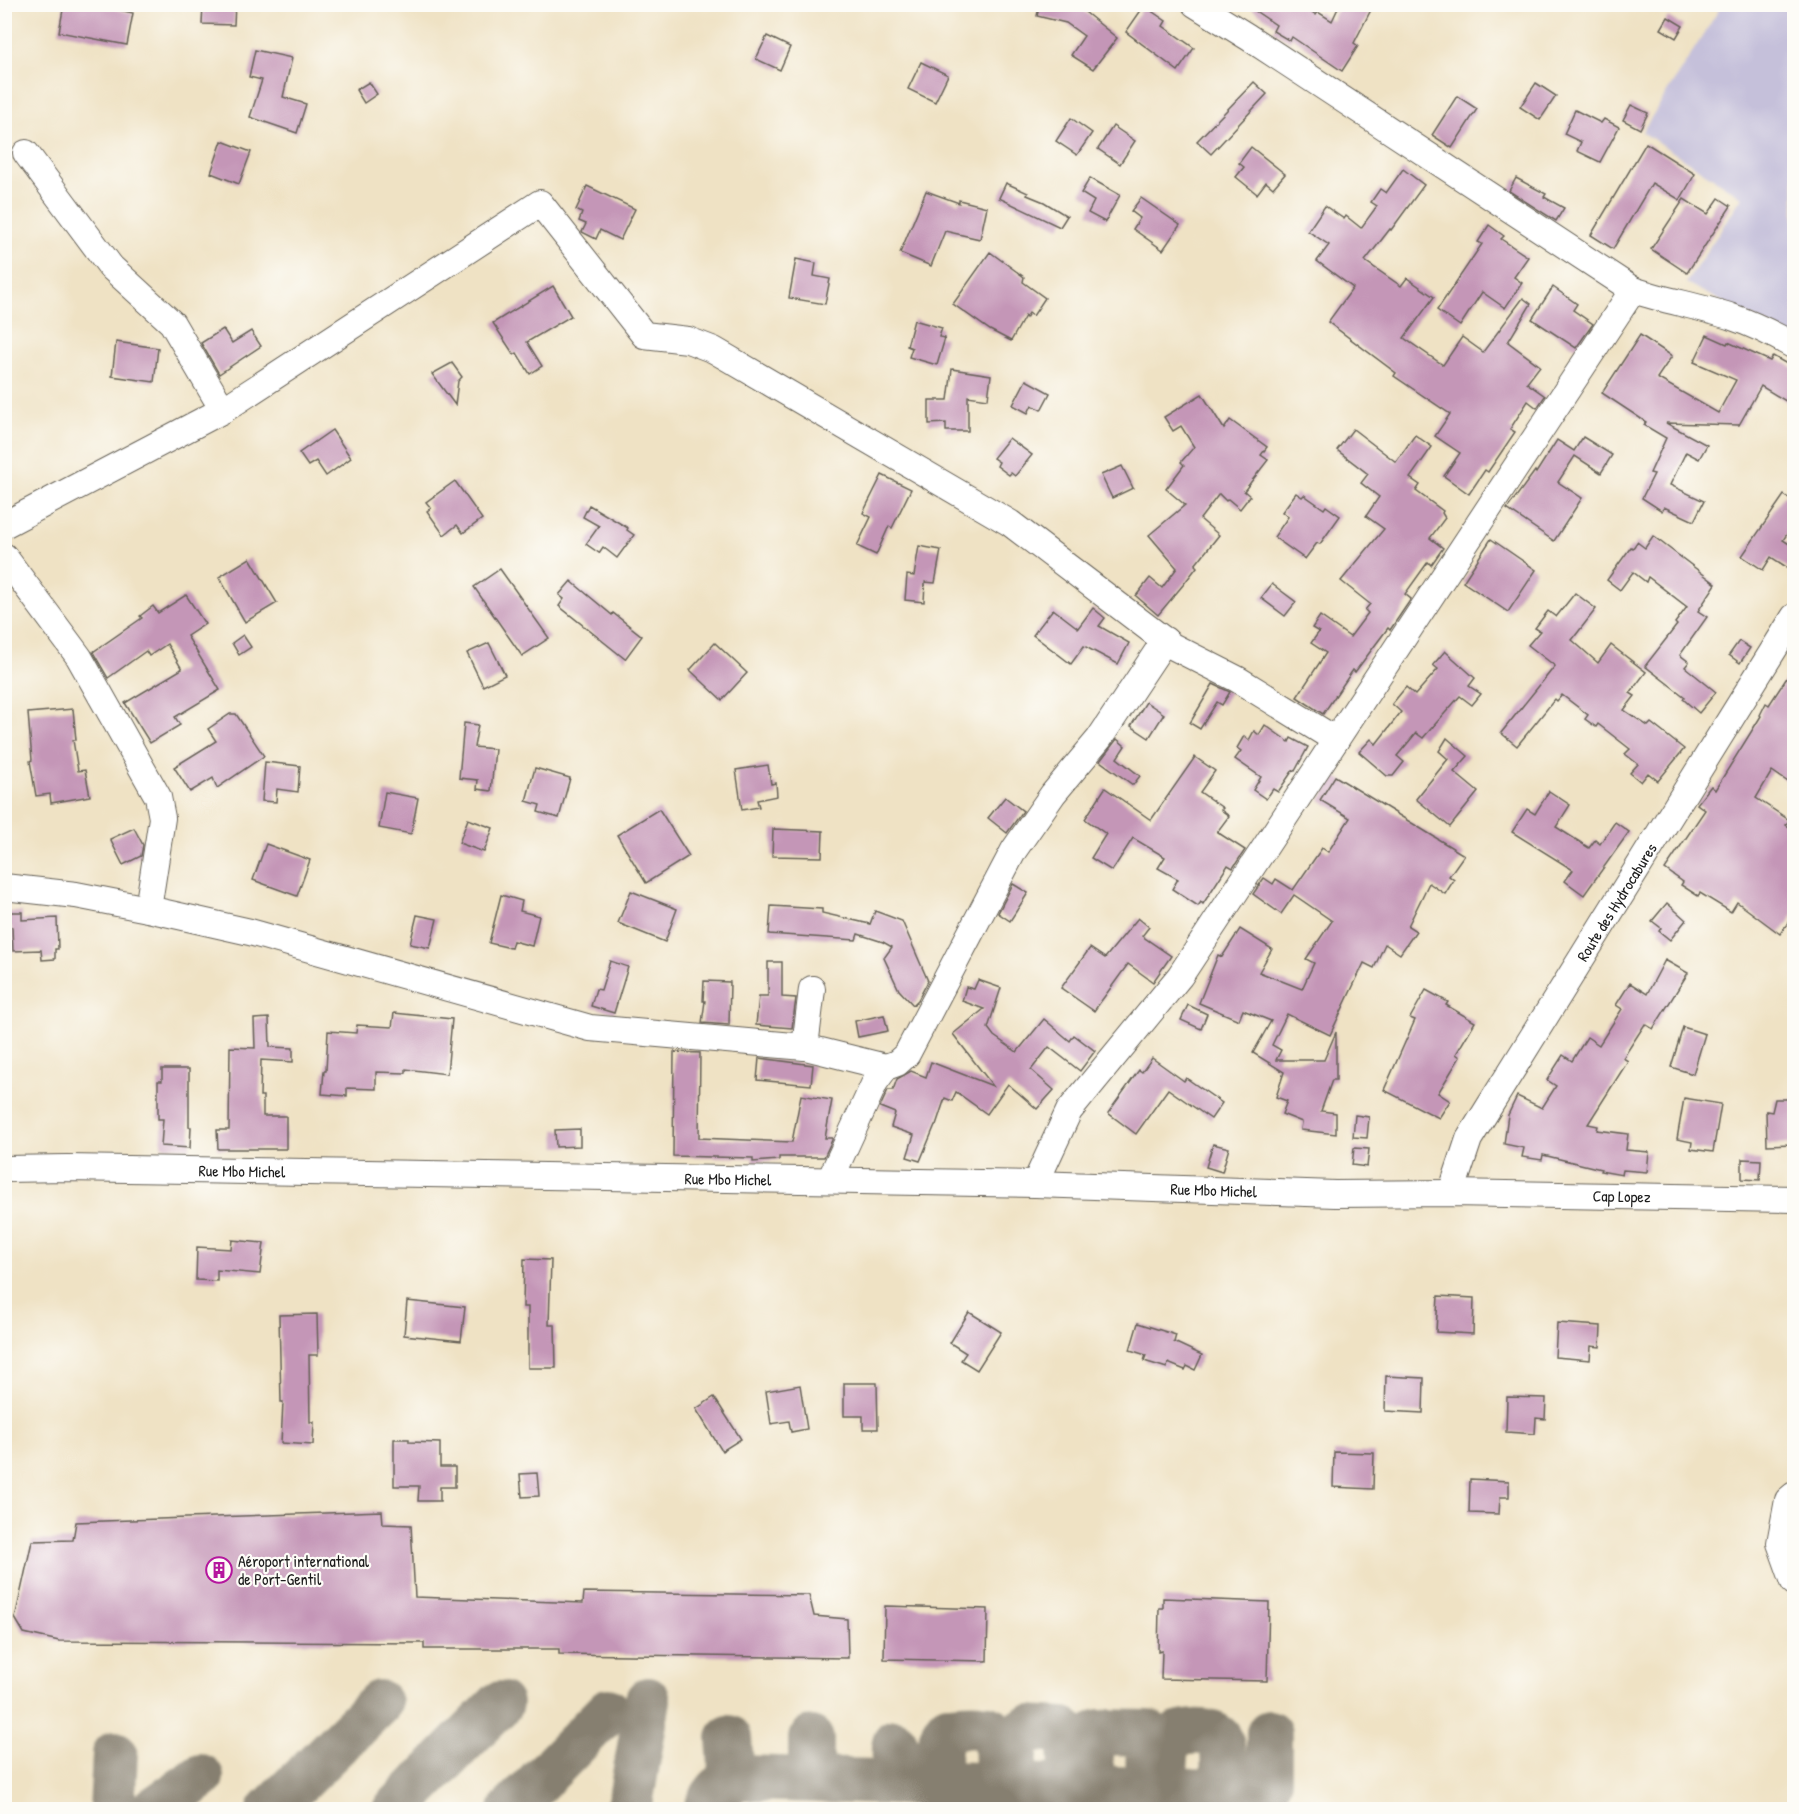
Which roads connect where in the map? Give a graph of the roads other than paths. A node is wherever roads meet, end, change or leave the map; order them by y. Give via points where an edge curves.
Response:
1 (1195, 4) edge
2 (26, 153) dead end
3 (1634, 290) junction
4 (1794, 346) edge
5 (223, 410) junction
6 (4, 525) edge
7 (4, 556) edge
8 (1794, 617) edge
9 (1165, 640) junction
10 (1336, 740) junction
11 (4, 887) edge
12 (148, 909) junction
13 (812, 989) dead end
14 (805, 1047) junction
15 (886, 1067) junction
16 (4, 1169) edge
17 (830, 1180) junction
18 (1035, 1184) junction
19 (1451, 1194) junction
20 (1794, 1199) edge
21 (1794, 1495) edge
22 (1794, 1582) edge

1 - 3 street
2 - 5 street via 111,267 172,323
3 - 4 street via 1732,317
3 - 10 street
5 - 6 street
5 - 9 street via 540,202 644,335 688,340 714,350 1010,523
7 - 12 street via 79,657 158,797 162,818
8 - 19 street, Route des Hydrocabures via 1469,1139
9 - 10 street
9 - 15 street via 1099,739 1053,794 1014,850 907,1054
10 - 18 street via 1180,976 1069,1111
11 - 12 street
12 - 14 street via 313,949 590,1028
13 - 14 street
14 - 15 street
15 - 17 street via 875,1082
16 - 17 street, Rue Mbo Michel
17 - 18 street, Rue Mbo Michel
18 - 19 street, Rue Mbo Michel
19 - 20 street, Cap Lopez
21 - 22 street via 1788,1500 1780,1543

